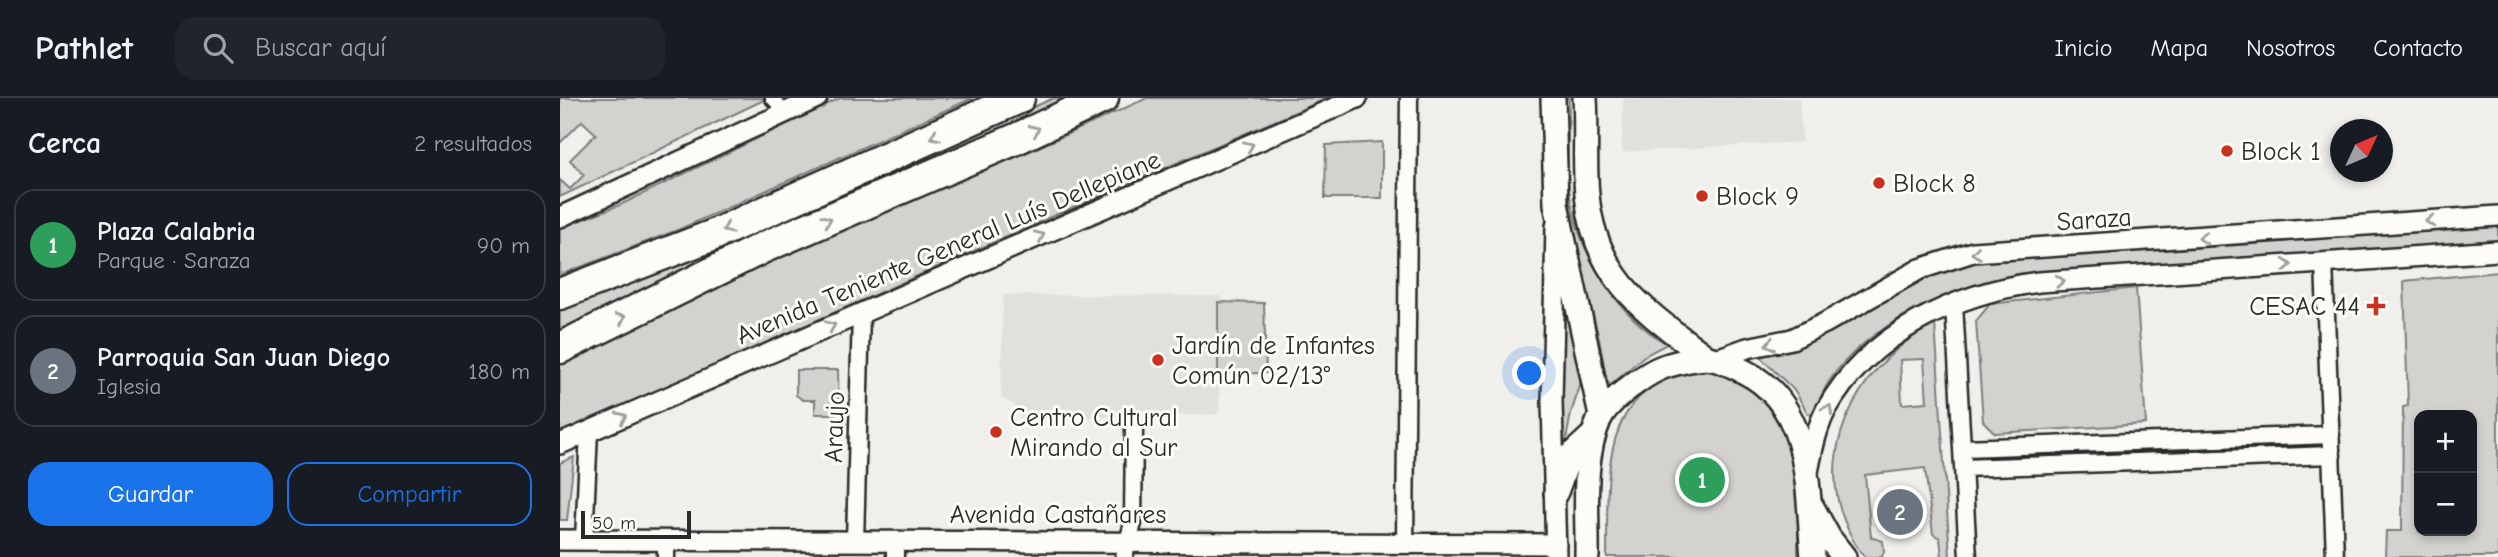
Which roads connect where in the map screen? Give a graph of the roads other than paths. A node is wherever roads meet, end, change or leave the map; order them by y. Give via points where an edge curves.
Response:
1 (772, 98) edge
2 (817, 98) edge
3 (1019, 98) edge
4 (1103, 98) edge
5 (1357, 98) edge
6 (1409, 98) edge
7 (1553, 98) edge
8 (1586, 101) edge
9 (786, 113) junction
10 (1556, 204) junction
11 (2498, 216) edge
12 (560, 218) edge
13 (2498, 251) edge
14 (2324, 262) junction
15 (560, 294) edge
16 (1954, 304) junction
17 (861, 313) junction
18 (560, 348) edge
19 (1711, 358) junction
20 (1597, 425) junction
21 (1134, 426) dead end
22 (589, 431) junction
23 (2331, 435) junction
24 (560, 444) edge
25 (1963, 448) junction
26 (2332, 455) junction
27 (1964, 468) junction
28 (1807, 473) junction
29 (1556, 492) junction
30 (1808, 499) junction
31 (560, 540) edge
32 (584, 540) junction
33 (855, 542) junction
34 (1405, 543) junction
35 (666, 549) edge
36 (895, 549) edge
37 (1126, 550) edge
38 (1350, 550) edge
39 (1556, 551) edge
40 (1587, 557) edge
41 (1812, 557) edge
42 (1844, 557) edge
43 (1968, 557) edge
44 (2335, 557) edge

1 - 9 street
2 - 9 street
3 -> 15 highway via 711,236
18 -> 4 highway via 762,248
17 -> 5 street, Avenida Teniente General Luís Dellepiane
6 - 34 street
7 - 10 main road
8 - 19 main road via 1587,193 1593,231 1605,261 1643,310
9 - 12 street
10 - 20 main road
10 - 29 street via 1552,388
11 -> 19 street, Saraza via 1973,252 1920,269 1792,339
13 - 14 street
16 -> 14 street via 2039,282
14 - 23 street
16 - 25 street
28 -> 16 street via 1826,411 1851,376 1902,331
22 -> 17 street, Avenida Teniente General Luís Dellepiane
17 - 33 street, Araujo
19 - 20 main road via 1663,366 1644,376
19 - 28 main road via 1760,380 1779,399 1792,419
20 - 29 main road via 1569,457
20 - 40 main road via 1588,484
21 - 37 street via 1133,523
22 - 24 street, Avenida Teniente General Luís Dellepiane
22 - 32 street
23 - 25 street
23 - 26 street
25 - 27 street
26 - 27 street
26 - 44 street
27 - 43 street
28 - 30 main road
29 - 39 street
30 - 41 main road
30 - 42 main road
31 - 32 street, Avenida Castañares
32 - 35 street, Avenida Castañares
33 - 35 street, Avenida Castañares
33 - 36 street, Avenida Castañares
34 - 38 street, Avenida Castañares
34 - 39 street, Avenida Castañares
36 - 37 street, Avenida Castañares
37 - 38 street, Avenida Castañares

